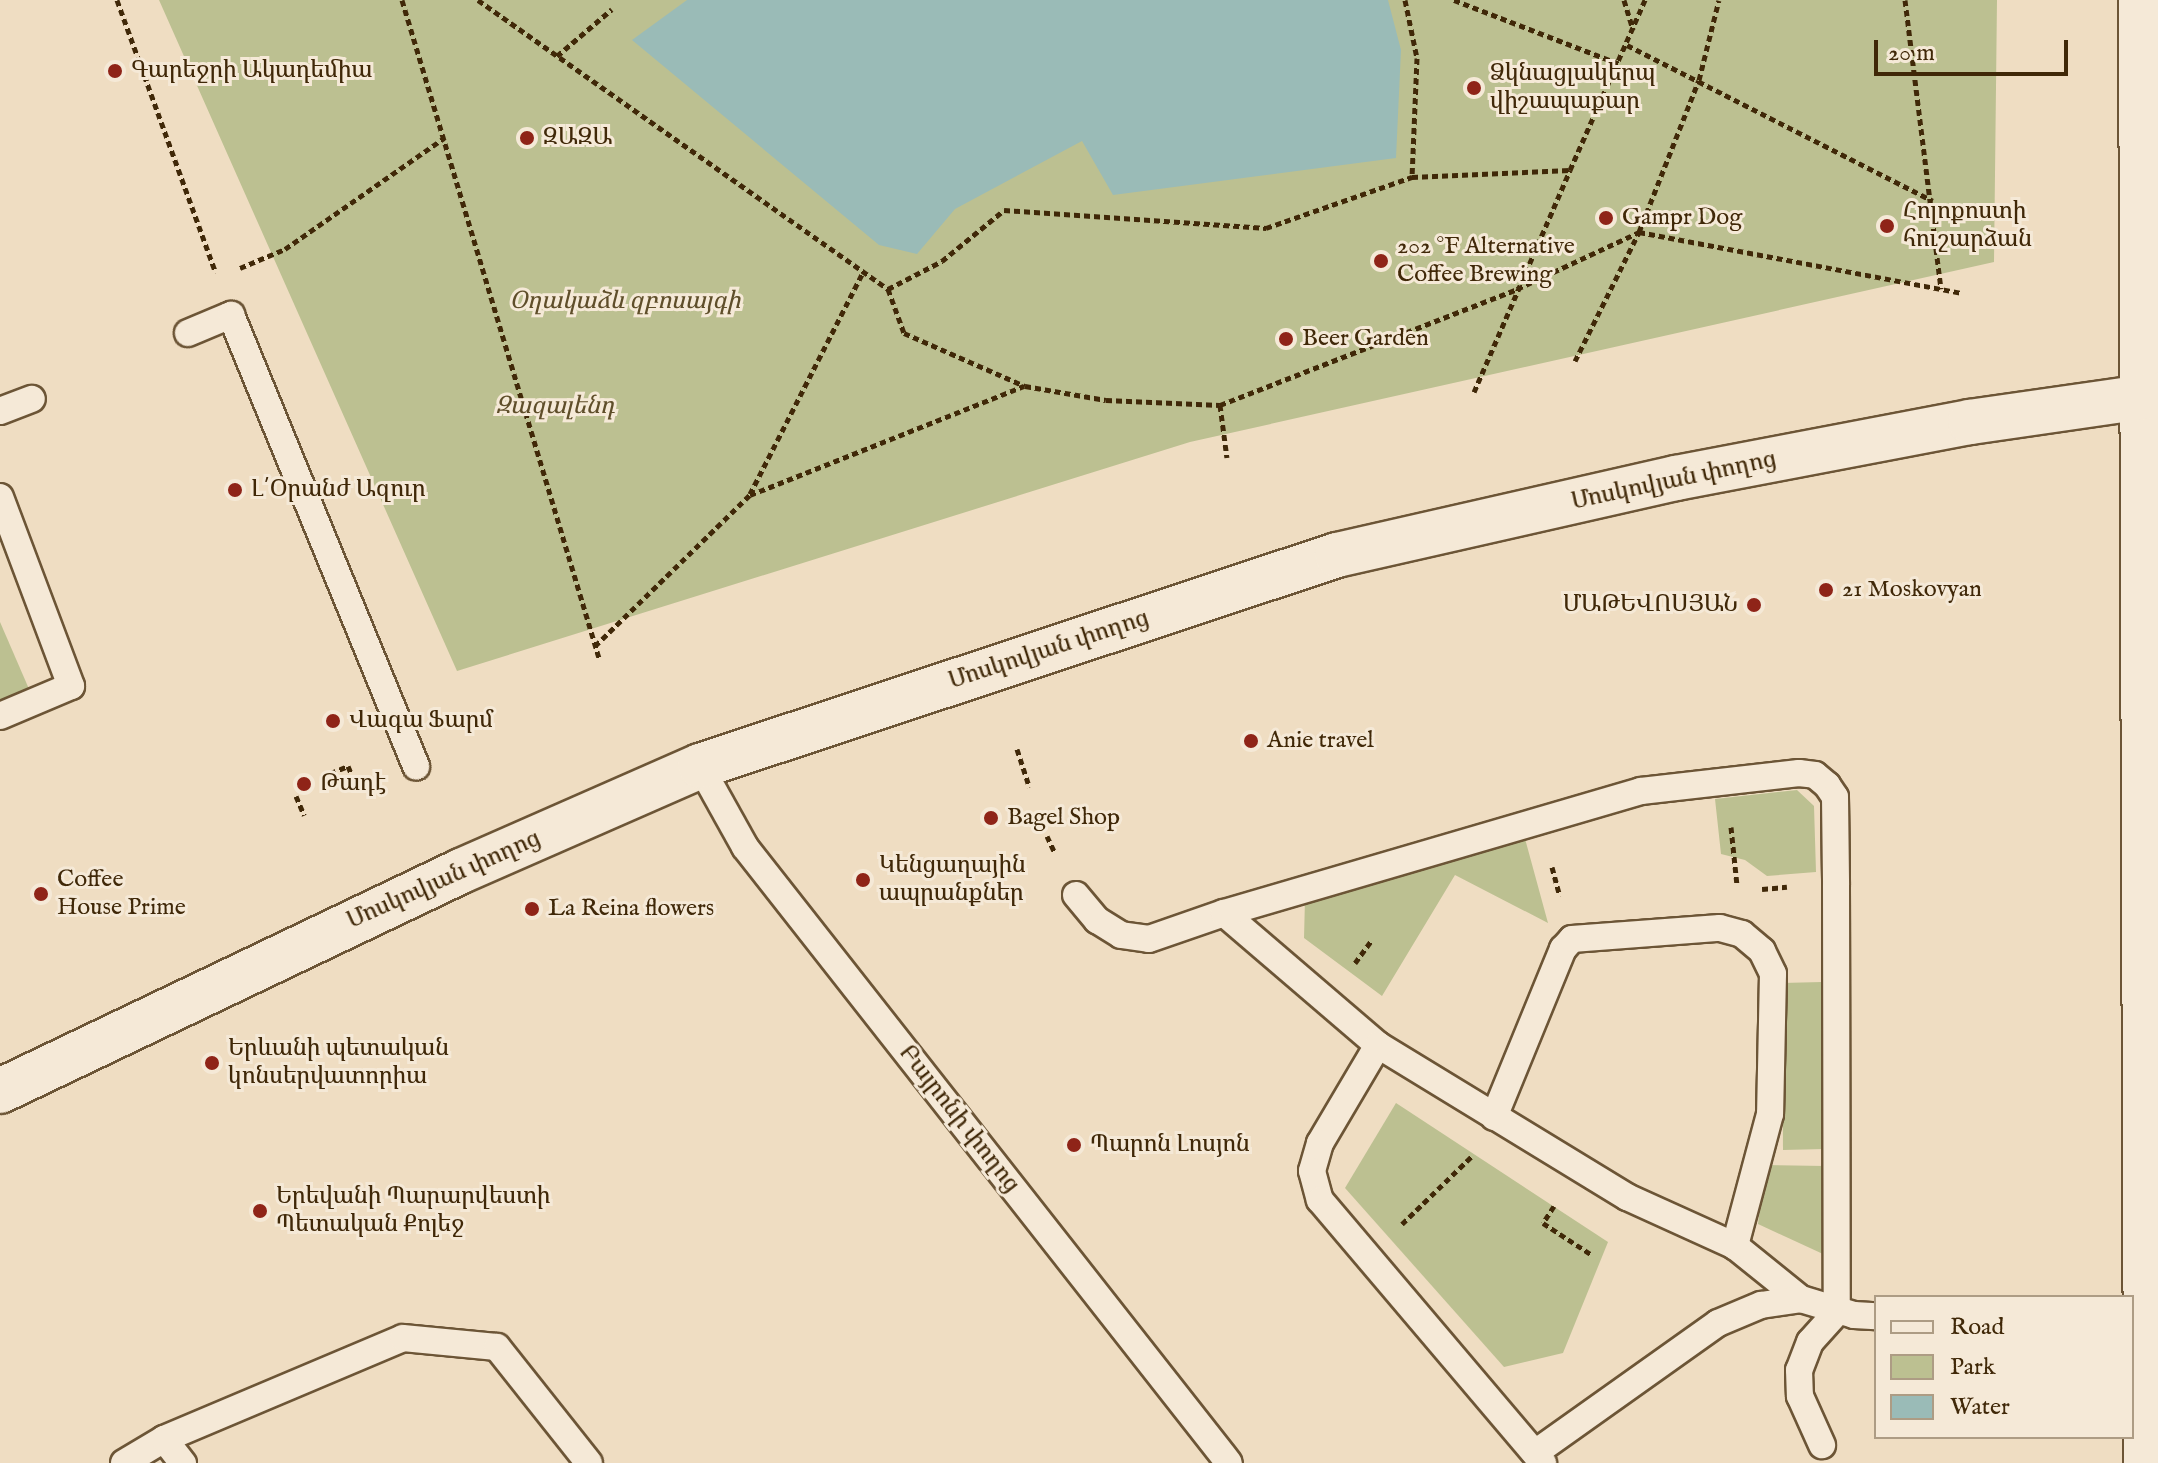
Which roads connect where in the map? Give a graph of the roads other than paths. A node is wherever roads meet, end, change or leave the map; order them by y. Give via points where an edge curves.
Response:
1 (2141, 0) edge
2 (188, 333) dead end
3 (2151, 396) edge
4 (32, 399) dead end
5 (0, 411) edge
6 (0, 497) edge
7 (0, 716) edge
8 (700, 766) junction
9 (416, 767) dead end
10 (1076, 895) dead end
11 (1224, 913) junction
12 (1378, 1045) junction
13 (0, 1091) edge
14 (1494, 1117) junction
15 (1735, 1246) junction
16 (1801, 1299) junction
17 (1837, 1312) junction
18 (1874, 1316) edge
19 (2139, 1323) edge
20 (164, 1439) junction
21 (1822, 1445) dead end
22 (1539, 1458) edge
23 (124, 1463) edge
24 (183, 1463) edge
25 (589, 1463) edge
26 (1229, 1463) edge
27 (2146, 1463) edge

1 - 3 main road
2 - 9 lane via 231,315
3 - 8 main road, Մոսկովյան փողոց via 1970,422 1676,478 1337,555
3 - 19 main road
4 - 5 lane
6 - 7 lane via 71,686
8 - 13 main road, Մոսկովյան փողոց via 461,871
8 - 26 lane, Բայրոնի փողոց via 745,847
10 - 11 lane via 1097,920 1121,935 1149,939
11 - 12 lane
11 - 17 lane via 1641,791 1727,779 1815,775 1835,797
12 - 14 lane
12 - 22 lane via 1320,1143 1312,1171 1320,1200
14 - 15 lane via 1627,1197
14 - 15 lane via 1563,949 1572,939 1720,928 1742,934 1762,951 1773,974 1770,1114
15 - 16 lane
16 - 17 lane
16 - 22 lane via 1761,1305 1718,1323
17 - 18 lane
17 - 21 lane via 1810,1342 1799,1370 1800,1396
19 - 27 main road
20 - 23 lane
20 - 24 lane
20 - 25 lane via 403,1338 497,1347

